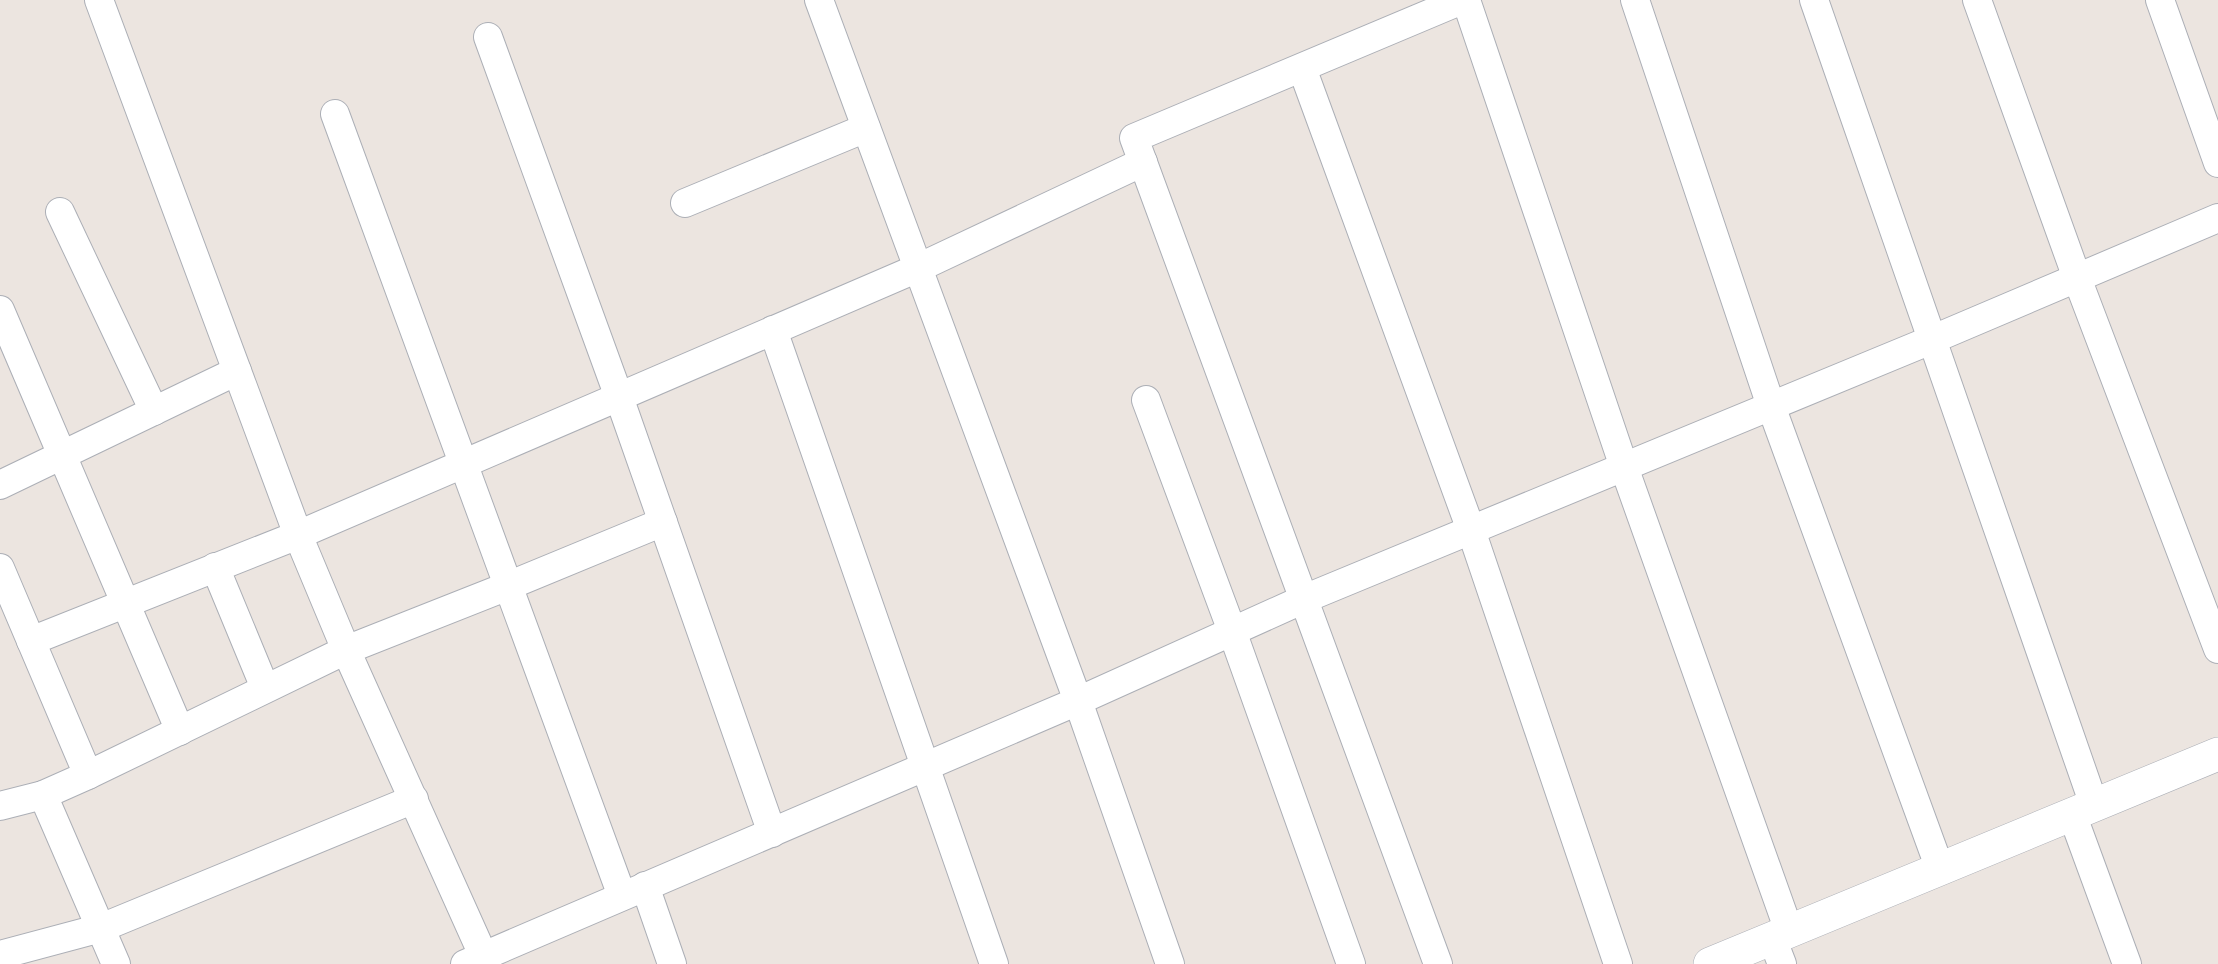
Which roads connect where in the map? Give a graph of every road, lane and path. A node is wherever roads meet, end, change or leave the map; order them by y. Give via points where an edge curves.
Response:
1 (99, 0) edge
2 (819, 0) edge
3 (1464, 0) edge
4 (1635, 0) edge
5 (1814, 0) edge
6 (1977, 0) edge
7 (2160, 0) edge
8 (488, 37) dead end
9 (1302, 68) junction
10 (335, 114) dead end
11 (866, 128) junction
12 (1143, 162) junction
13 (2218, 163) edge
14 (685, 203) dead end
15 (60, 212) dead end
16 (2218, 218) edge
17 (918, 268) junction
18 (2078, 278) junction
19 (0, 310) edge
20 (773, 330) junction
21 (1931, 340) junction
22 (237, 371) junction
23 (619, 397) junction
24 (1146, 400) dead end
25 (1771, 406) junction
26 (154, 411) junction
27 (62, 455) junction
28 (463, 464) junction
29 (1624, 467) junction
30 (0, 485) edge
31 (663, 522) junction
32 (1471, 530) junction
33 (298, 535) junction
34 (215, 567) junction
35 (0, 568) edge
36 (508, 586) junction
37 (1304, 599) junction
38 (126, 603) junction
39 (1232, 632) junction
40 (31, 641) junction
41 (2218, 649) edge
42 (346, 650) junction
43 (265, 688) junction
44 (1078, 701) junction
45 (180, 731) junction
46 (2218, 754) edge
47 (925, 767) junction
48 (88, 775) junction
49 (43, 795) junction
50 (414, 800) junction
51 (0, 805) edge
52 (2083, 810) junction
53 (772, 832) junction
54 (1940, 869) junction
55 (634, 891) junction
56 (101, 928) junction
57 (1781, 945) edge
58 (0, 955) edge
59 (479, 961) edge
60 (116, 964) edge
61 (672, 964) edge
62 (994, 964) edge
63 (1170, 964) edge
64 (1351, 964) edge
65 (1438, 964) edge
66 (1618, 964) edge
67 (1710, 964) edge
68 (2127, 964) edge

1 - 22 street
2 - 11 street
3 - 9 street
3 - 29 street
4 - 25 street
5 - 21 street
6 - 18 street
7 - 13 street
8 - 23 street
9 - 12 street via 1134,138
9 - 32 street
10 - 28 street
11 - 14 street
11 - 17 street
12 - 17 street
12 - 37 street
15 - 26 street
16 - 18 street
17 - 20 street
17 - 44 street
18 - 21 street
18 - 41 street
19 - 27 street
20 - 23 street
20 - 47 street
21 - 25 street
21 - 52 street
22 - 26 street
22 - 33 street
23 - 28 street
23 - 31 street
24 - 39 street
25 - 29 street
25 - 54 street
26 - 27 street
27 - 30 street
27 - 38 street
28 - 33 street
28 - 36 street
29 - 32 street
29 - 57 street
31 - 36 street
31 - 53 street
32 - 37 street
32 - 66 street
33 - 34 street
33 - 42 street
34 - 38 street
34 - 43 street
35 - 40 street
36 - 42 street
36 - 55 street
37 - 39 street
37 - 65 street
38 - 40 street
38 - 45 street
39 - 44 street
39 - 64 street
40 - 48 street
42 - 43 street
42 - 50 street
43 - 45 street
44 - 47 street
44 - 63 street
45 - 48 street
46 - 52 street
47 - 53 street
47 - 62 street
48 - 49 street
49 - 51 street
49 - 56 street
50 - 56 street
50 - 59 street
52 - 54 street
52 - 68 street
53 - 55 street
54 - 57 street
55 - 59 street
55 - 61 street
56 - 58 street
56 - 60 street
57 - 67 street

